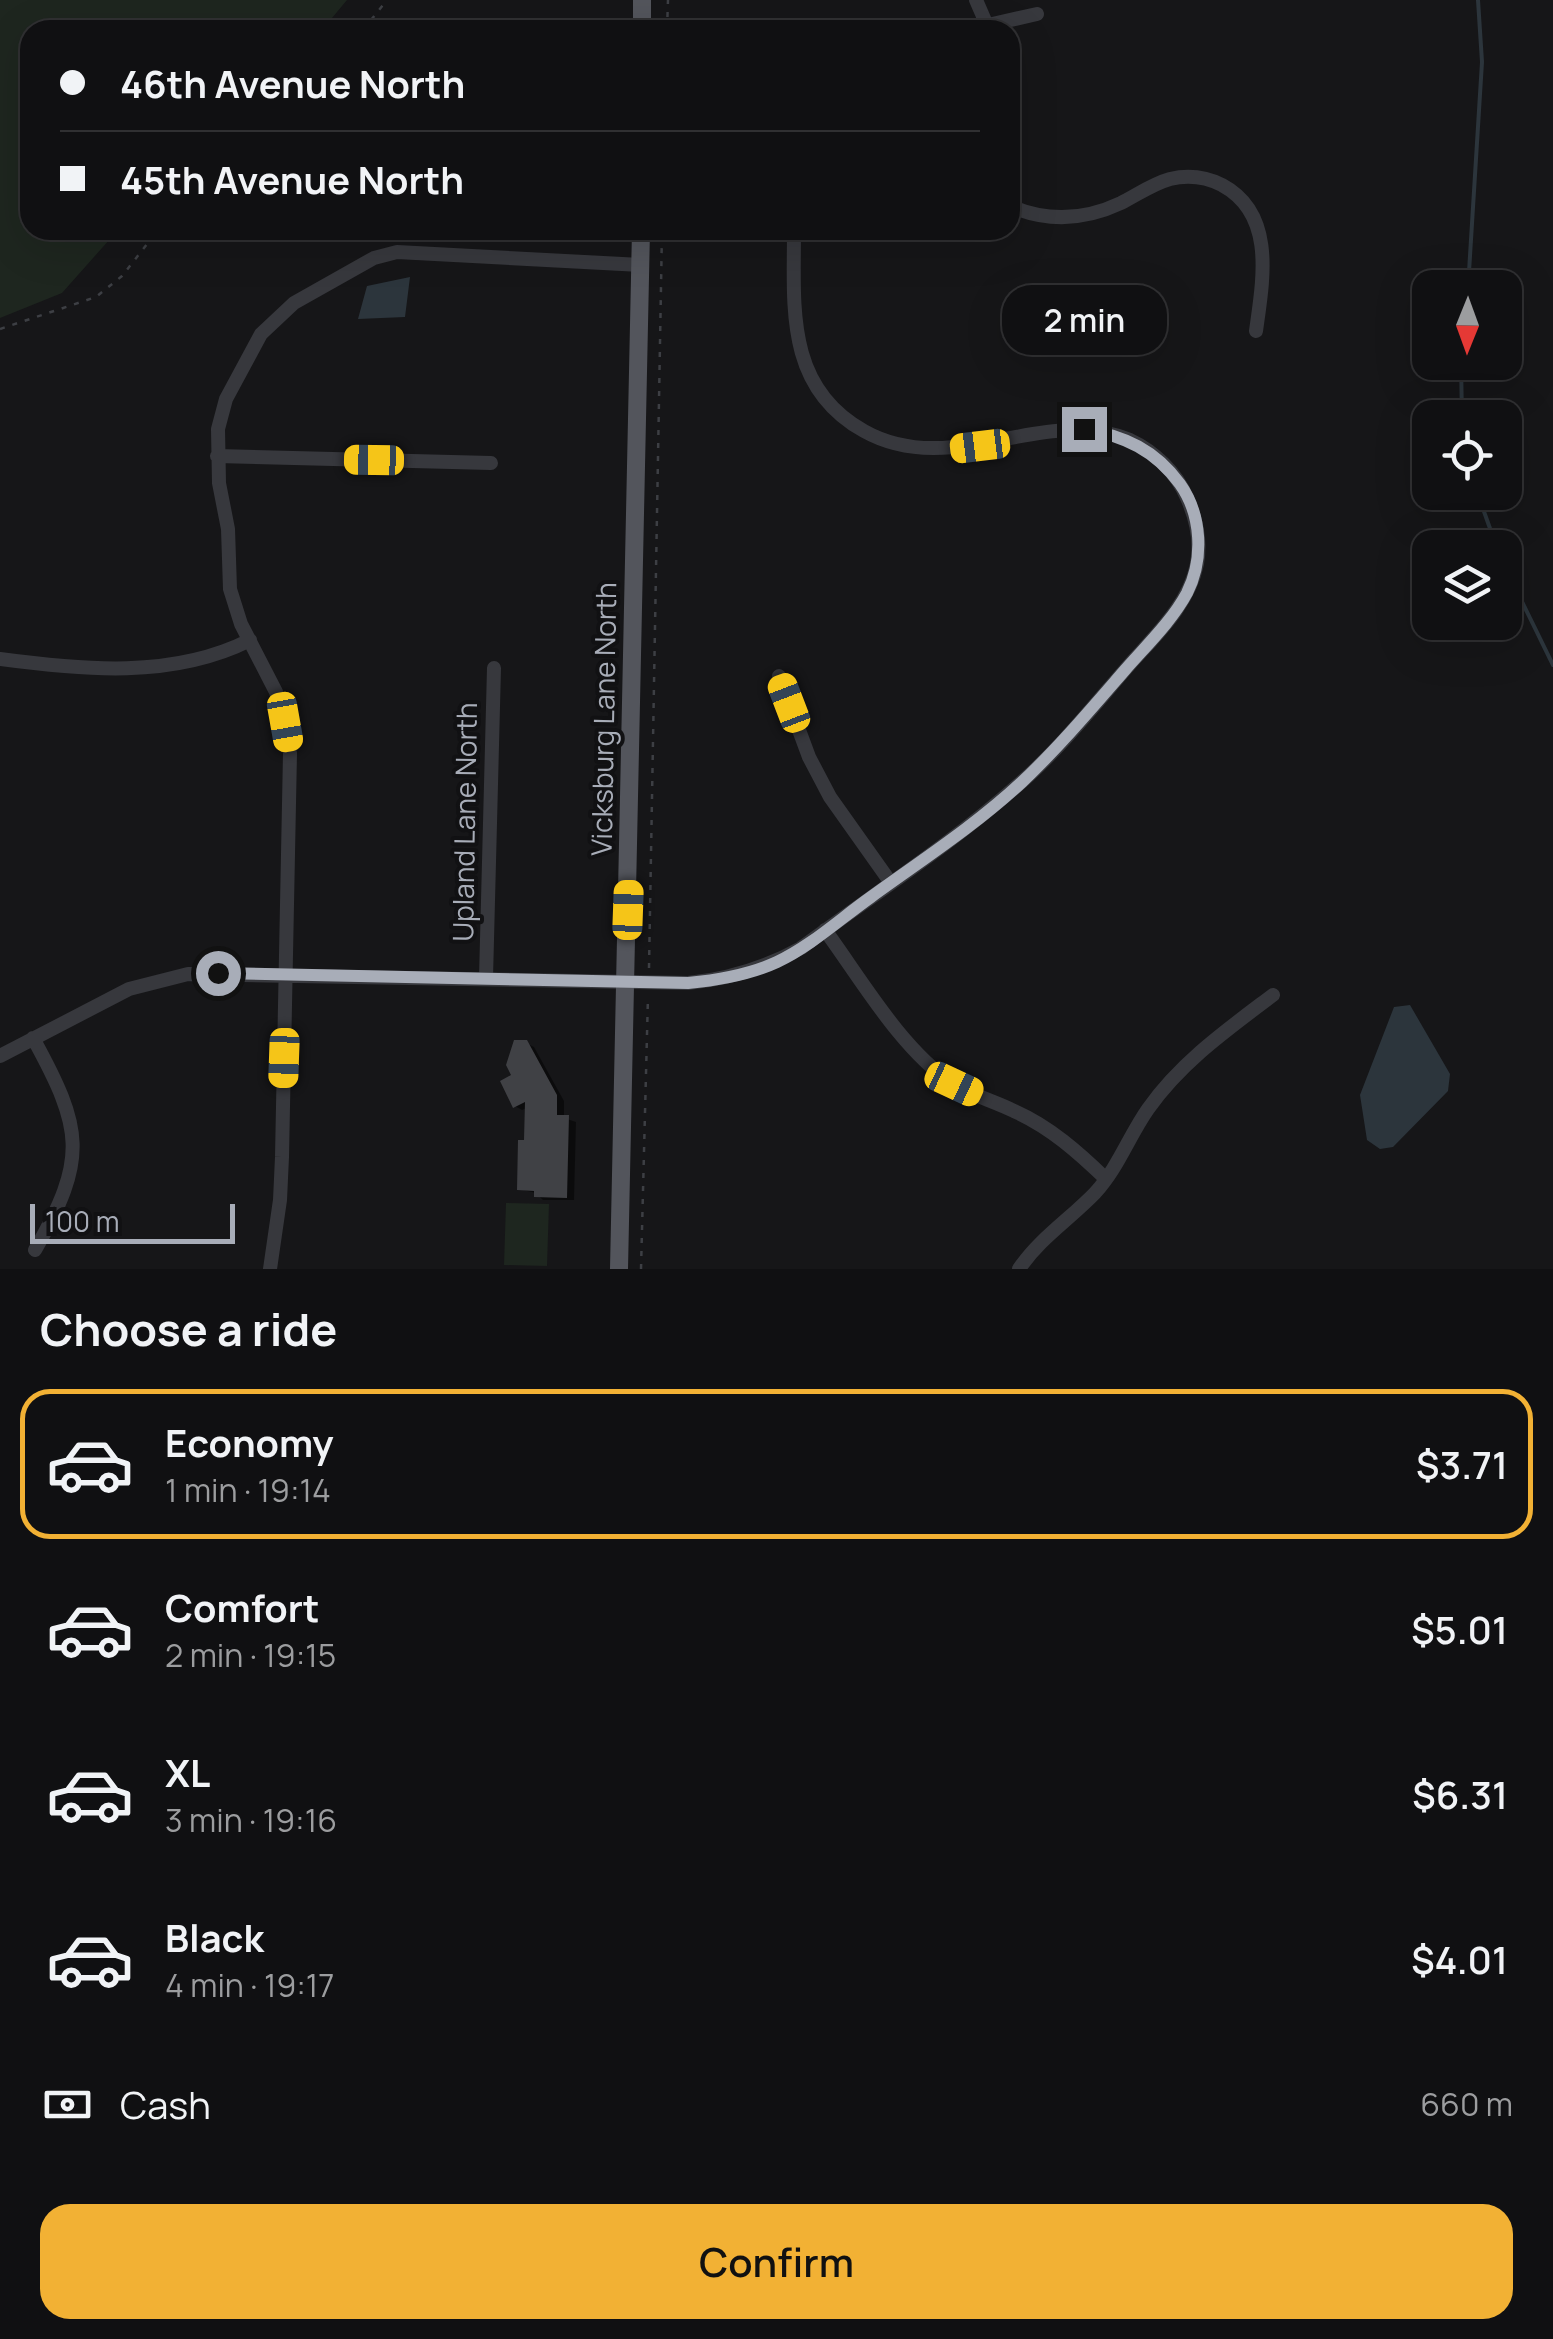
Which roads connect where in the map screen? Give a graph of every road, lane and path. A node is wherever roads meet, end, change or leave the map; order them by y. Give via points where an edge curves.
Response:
1 (387, 0) edge
2 (1036, 14) dead end
3 (371, 20) edge
4 (1014, 20) edge
5 (1020, 209) edge
6 (150, 240) edge
7 (641, 240) edge
8 (662, 240) edge
9 (794, 240) edge
10 (641, 265) junction
11 (0, 329) edge
12 (1256, 330) dead end
13 (218, 456) junction
14 (491, 463) dead end
15 (250, 640) junction
16 (0, 659) edge
17 (494, 668) dead end
18 (779, 676) dead end
19 (891, 883) junction
20 (825, 930) junction
21 (287, 974) junction
22 (486, 978) junction
23 (626, 981) junction
24 (648, 982) junction
25 (1273, 995) dead end
26 (33, 1038) junction
27 (0, 1056) edge
28 (1106, 1179) junction
29 (36, 1250) dead end
30 (270, 1269) edge
31 (619, 1269) edge
32 (641, 1269) edge
33 (1019, 1269) edge

1 - 3 path
2 - 4 street
5 - 12 street via 1074,217 1170,179 1208,179 1226,187 1241,198 1260,232
6 - 11 path via 96,298
7 - 10 main road, Vicksburg Lane North
8 - 24 path
9 - 19 street via 794,312 806,369 821,393 864,431 906,445 955,448 1072,430 1109,433 1153,454 1184,491 1198,539 1188,592 1066,738 974,822
10 - 13 street via 440,252 374,258 294,303 261,334 226,399
10 - 23 main road, Vicksburg Lane North
13 - 14 street
13 - 15 street via 230,589
15 - 16 street via 208,658 92,670
15 - 21 street via 276,692 290,753
17 - 22 street, Upland Lane North
18 - 19 street via 830,797
19 - 20 street
20 - 24 street via 746,972 688,983
20 - 28 street via 930,1066 1049,1130
21 - 22 street
21 - 26 street via 158,980
21 - 30 street via 280,1200
22 - 23 street
23 - 24 street
23 - 31 main road, Vicksburg Lane North
24 - 32 path
25 - 28 street via 1167,1085
26 - 27 street
26 - 29 street via 65,1099 73,1150 62,1201
28 - 33 street

